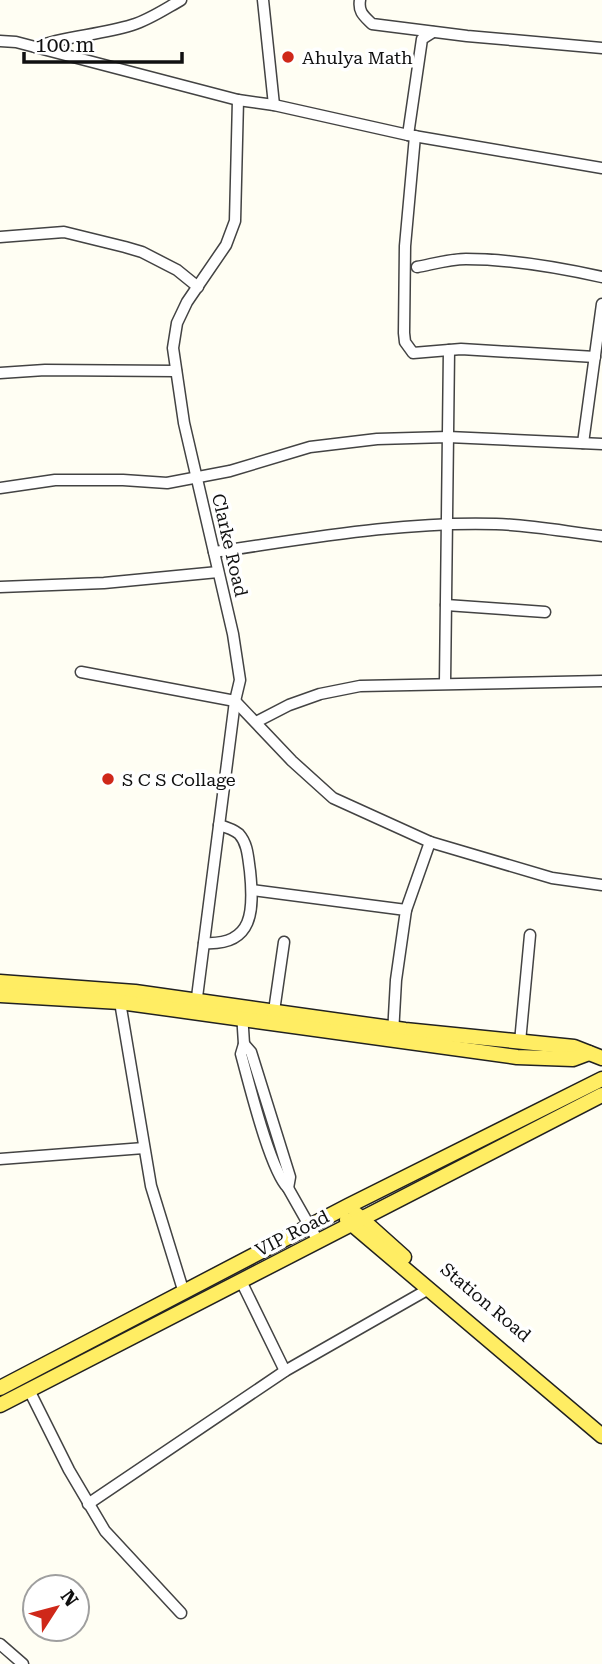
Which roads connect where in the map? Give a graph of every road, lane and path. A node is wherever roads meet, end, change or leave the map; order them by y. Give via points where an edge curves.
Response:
1 (181, 0) edge
2 (263, 0) edge
3 (360, 0) edge
4 (432, 32) junction
5 (0, 41) edge
6 (35, 47) junction
7 (602, 48) edge
8 (238, 100) junction
9 (274, 105) junction
10 (411, 135) junction
11 (602, 168) edge
12 (0, 237) edge
13 (417, 267) dead end
14 (602, 278) edge
15 (198, 286) junction
16 (602, 304) edge
17 (449, 351) junction
18 (595, 357) junction
19 (176, 371) junction
20 (0, 373) edge
21 (448, 437) junction
22 (583, 443) junction
23 (602, 444) edge
24 (197, 478) junction
25 (0, 488) edge
26 (447, 524) junction
27 (602, 536) edge
28 (214, 552) junction
29 (218, 572) junction
30 (0, 587) edge
31 (446, 605) junction
32 (545, 612) dead end
33 (81, 672) dead end
34 (602, 681) edge
35 (445, 683) junction
36 (235, 701) junction
37 (256, 722) junction
38 (219, 825) junction
39 (430, 842) junction
40 (602, 885) edge
41 (252, 890) junction
42 (406, 910) junction
43 (530, 934) dead end
44 (284, 942) dead end
45 (204, 943) junction
46 (0, 982) edge
47 (0, 996) edge
48 (120, 1002) junction
49 (195, 1007) junction
50 (274, 1012) junction
51 (242, 1014) junction
52 (393, 1035) junction
53 (520, 1042) junction
54 (595, 1055) edge
55 (602, 1079) edge
56 (602, 1095) edge
57 (144, 1148) junction
58 (0, 1159) edge
59 (342, 1209) junction
60 (357, 1221) junction
61 (310, 1226) junction
62 (318, 1241) junction
63 (241, 1281) junction
64 (427, 1290) junction
65 (184, 1293) junction
66 (285, 1371) junction
67 (0, 1388) edge
68 (29, 1390) junction
69 (0, 1405) edge
70 (602, 1423) edge
71 (602, 1436) edge
72 (88, 1504) junction
73 (181, 1613) dead end
74 (0, 1644) edge
75 (23, 1664) edge

1 - 6 street via 135,24
2 - 9 street
3 - 4 street via 359,8 372,24
4 - 7 street
4 - 10 street via 422,40
5 - 6 street
6 - 8 street
8 - 9 street
8 - 15 street, Clarke Road via 235,221 226,246
9 - 10 street
10 - 11 street
10 - 17 street via 405,342 413,354
12 - 15 street via 64,232 125,247 177,270
13 - 14 street via 463,259 513,261
15 - 19 street, Clarke Road via 177,323
16 - 18 street
17 - 18 street
17 - 21 street
18 - 22 street
19 - 20 street
19 - 24 street, Clarke Road
21 - 22 street
21 - 24 street via 335,442
21 - 26 street
22 - 23 street
24 - 25 street via 167,483 55,480
24 - 28 street, Clarke Road
26 - 27 street via 497,524
26 - 28 street
26 - 31 street
28 - 29 street, Clarke Road
29 - 30 street
29 - 36 street, Clarke Road via 240,680
31 - 32 street
31 - 35 street
33 - 36 street
34 - 35 street
35 - 37 street via 343,688 289,705
36 - 37 street
36 - 38 street, Clarke Road
37 - 39 street via 332,799
38 - 41 street via 232,829 245,844
38 - 45 street, Clarke Road
39 - 40 street via 552,878
39 - 42 street
41 - 42 street
41 - 45 street via 246,927 231,940
42 - 52 street
43 - 53 street
44 - 50 street
45 - 49 street, Clarke Road
46 - 49 main road via 135,992
47 - 48 main road
48 - 49 main road
48 - 57 street
49 - 51 main road
50 - 51 main road
50 - 52 main road
51 - 52 main road
51 - 61 street via 241,1054 265,1137 281,1182
52 - 53 main road
52 - 54 main road via 517,1057
53 - 54 main road via 575,1047
55 - 59 main road, VIP Road
56 - 60 main road, VIP Road
57 - 58 street
57 - 65 street
59 - 60 main road, Station Road
59 - 61 main road, VIP Road
60 - 62 main road, VIP Road
60 - 64 main road
60 - 70 main road, Station Road
61 - 62 street
61 - 65 main road, VIP Road
62 - 63 main road, VIP Road
63 - 66 street
63 - 68 main road, VIP Road
64 - 66 street
64 - 71 main road
65 - 67 main road, VIP Road
66 - 72 street
68 - 69 main road, VIP Road
68 - 72 street
72 - 73 street via 105,1531
74 - 75 street

